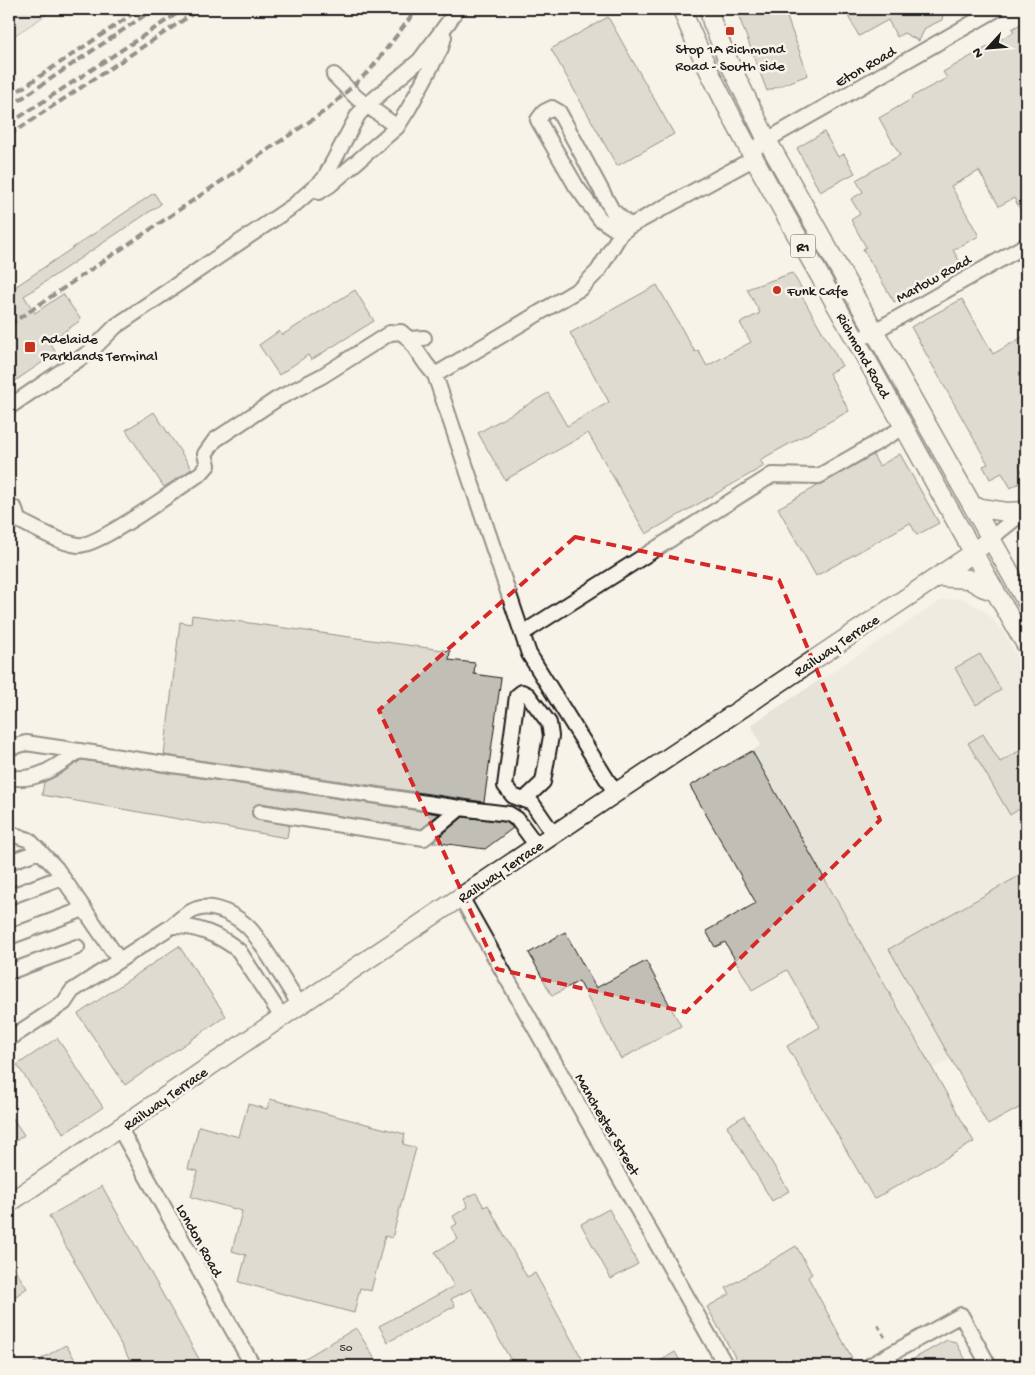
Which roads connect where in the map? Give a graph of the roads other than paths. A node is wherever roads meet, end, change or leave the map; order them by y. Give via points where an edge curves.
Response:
1 (682, 9) edge
2 (709, 9) edge
3 (997, 9) edge
4 (453, 14) edge
5 (334, 75) dead end
6 (366, 105) junction
7 (397, 127) junction
8 (767, 140) junction
9 (751, 155) junction
10 (293, 206) junction
11 (626, 230) junction
12 (1026, 245) edge
13 (873, 330) junction
14 (424, 338) dead end
15 (409, 339) junction
16 (857, 340) junction
17 (435, 375) junction
18 (9, 407) edge
19 (904, 427) junction
20 (974, 508) junction
21 (9, 509) edge
22 (1026, 511) edge
23 (957, 523) junction
24 (991, 538) junction
25 (973, 553) junction
26 (941, 575) junction
27 (996, 592) junction
28 (1026, 601) edge
29 (523, 633) junction
30 (1026, 645) edge
31 (9, 748) edge
32 (79, 751) junction
33 (9, 777) edge
34 (616, 794) junction
35 (525, 799) junction
36 (460, 808) junction
37 (260, 812) dead end
38 (9, 833) edge
39 (554, 835) junction
40 (537, 846) junction
41 (40, 851) junction
42 (9, 862) edge
43 (62, 877) junction
44 (9, 897) edge
45 (461, 897) junction
46 (84, 909) junction
47 (172, 926) junction
48 (9, 937) edge
49 (77, 947) dead end
50 (119, 960) junction
51 (9, 972) edge
52 (300, 1005) junction
53 (282, 1017) junction
54 (9, 1039) edge
55 (120, 1129) junction
56 (9, 1204) edge
57 (253, 1366) edge
58 (726, 1366) edge
59 (869, 1366) edge
60 (989, 1366) edge

1 - 9 main road, Richmond Road / R1 via 704,64
2 - 8 main road, Richmond Road / R1 via 726,56
3 - 8 street, Eton Road
4 - 6 street via 420,60
4 - 7 street via 441,48
5 - 6 street
6 - 7 street
6 - 10 street via 324,179
7 - 10 street via 330,185
8 - 9 street, Eton Road
8 - 13 main road, Richmond Road / R1
9 - 11 street, Eton Road
9 - 16 main road, Richmond Road / R1
10 - 18 street via 116,326 91,351
11 - 11 street via 600,219 576,186 538,120 544,112 552,108 559,112
11 - 17 street via 598,271 581,288
12 - 13 street, Marlow Road
13 - 16 street, Marlow Road
13 - 20 main road, Richmond Road / R1
14 - 15 street
15 - 17 street
15 - 21 street via 401,332 390,333 322,376 277,399 216,440 206,454 208,465 201,473 103,538 80,546 18,520 15,509
16 - 19 main road, Richmond Road / R1
17 - 29 street
19 - 23 main road, Richmond Road / R1
19 - 29 street via 819,476 772,475
20 - 22 main road
20 - 24 main road, Richmond Road / R1
22 - 24 street
23 - 25 main road, Richmond Road / R1
23 - 26 main road via 956,553
24 - 25 main road, Railway Terrace
24 - 28 main road, Richmond Road / R1
25 - 26 main road, Railway Terrace
25 - 27 main road, Richmond Road / R1
26 - 27 main road via 968,579
26 - 34 main road, Railway Terrace
27 - 30 main road, Richmond Road / R1
29 - 34 street via 529,654
31 - 32 street via 26,743
32 - 33 street via 41,775 27,779
32 - 36 street
34 - 39 main road, Railway Terrace
35 - 35 street via 513,796 504,786 517,696 522,692 528,695 549,723 552,736 543,782
35 - 39 street via 532,803
36 - 37 street via 424,838
36 - 40 street via 508,814 517,819
38 - 41 street via 29,840
39 - 40 main road, Railway Terrace
40 - 45 main road, Railway Terrace
41 - 42 street
41 - 43 street
43 - 44 street
43 - 46 street
45 - 52 main road, Railway Terrace
45 - 58 street, Manchester Street
46 - 48 street
46 - 50 street
47 - 50 street
47 - 52 street via 182,917 204,907 216,908 237,918 259,940
47 - 53 street via 199,929 230,943 239,951
49 - 51 street
50 - 54 street via 72,991 64,1003
52 - 53 main road, Railway Terrace
53 - 55 main road, Railway Terrace
55 - 56 main road, Railway Terrace
55 - 57 street, London Road
59 - 60 street via 961,1315

